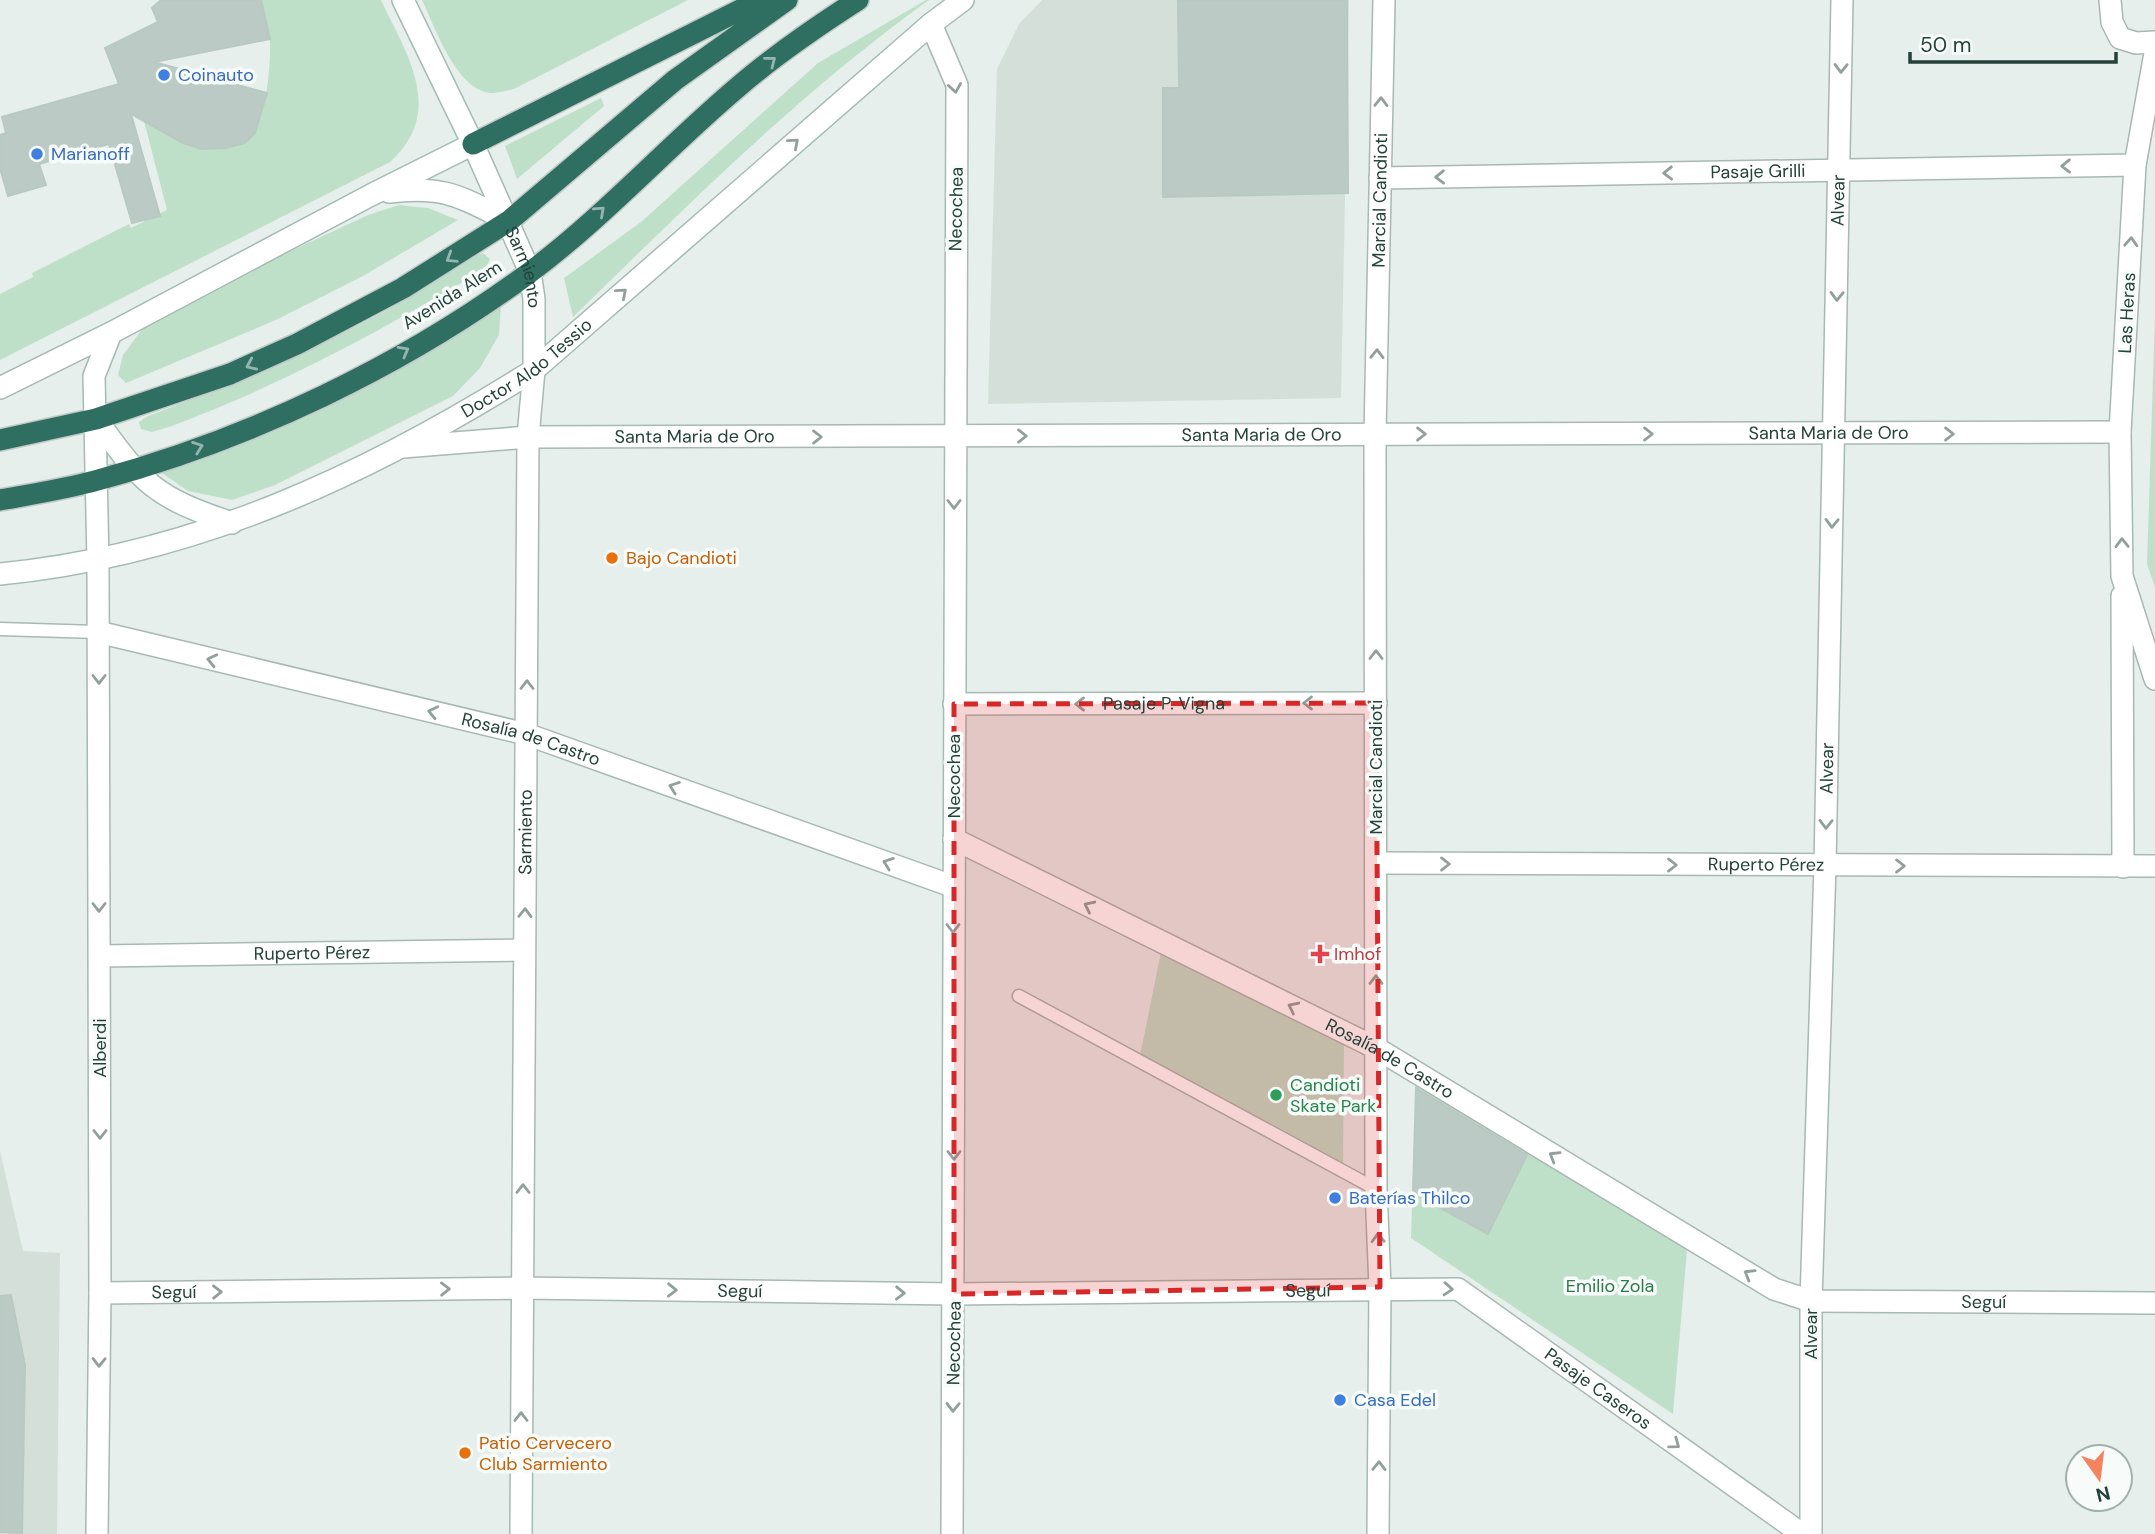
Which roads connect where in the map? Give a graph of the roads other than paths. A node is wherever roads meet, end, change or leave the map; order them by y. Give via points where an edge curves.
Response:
1 (403, 0) edge
2 (760, 0) edge
3 (787, 0) edge
4 (858, 0) edge
5 (963, 0) edge
6 (1384, 0) edge
7 (1842, 0) edge
8 (2110, 0) edge
9 (931, 24) junction
10 (2155, 42) edge
11 (2155, 53) edge
12 (473, 144) junction
13 (2135, 165) junction
14 (1840, 170) junction
15 (1380, 178) junction
16 (371, 195) junction
17 (509, 221) junction
18 (530, 272) junction
19 (111, 333) junction
20 (534, 370) junction
21 (0, 388) edge
22 (96, 419) junction
23 (2120, 432) junction
24 (1375, 434) junction
25 (1834, 435) junction
26 (953, 436) junction
27 (528, 437) junction
28 (0, 440) edge
29 (403, 447) junction
30 (134, 470) junction
31 (94, 481) junction
32 (0, 500) edge
33 (232, 523) junction
34 (98, 562) junction
35 (0, 574) edge
36 (2122, 576) junction
37 (0, 629) edge
38 (98, 632) junction
39 (2155, 679) edge
40 (1376, 703) junction
41 (954, 704) junction
42 (526, 734) junction
43 (954, 839) junction
44 (1376, 863) junction
45 (1825, 866) junction
46 (2155, 866) edge
47 (2123, 867) junction
48 (952, 886) junction
49 (524, 950) junction
50 (100, 956) junction
51 (1019, 996) dead end
52 (1376, 1048) junction
53 (1376, 1189) junction
54 (1380, 1287) junction
55 (522, 1288) junction
56 (100, 1293) junction
57 (954, 1294) junction
58 (1811, 1301) junction
59 (2155, 1303) edge
60 (97, 1534) edge
61 (521, 1534) edge
62 (952, 1534) edge
63 (1378, 1534) edge
64 (1802, 1534) edge
65 (1811, 1534) edge

1 - 12 street, Sarmiento
2 - 12 highway
3 - 17 highway, Avenida Alem via 675,80
18 -> 4 highway, Avenida Alem via 739,86
5 - 9 street, Doctor Aldo Tessio
15 -> 6 street, Marcial Candioti
7 -> 14 street, Alvear
8 - 10 street via 2112,22 2120,38
20 -> 9 street, Doctor Aldo Tessio
9 -> 26 street, Necochea via 957,85
11 - 13 street, Las Heras
12 - 16 street
12 - 17 street, Sarmiento
13 -> 14 street, Pasaje Grilli
23 -> 13 street, Las Heras
14 -> 15 street, Pasaje Grilli
14 -> 25 street, Alvear
24 -> 15 street, Marcial Candioti
16 - 17 street via 424,188 444,191
16 - 19 street
17 - 18 street, Sarmiento
17 -> 22 highway, Avenida Alem via 403,288 297,344 230,374
18 - 20 street, Sarmiento
30 -> 18 highway, Avenida Alem via 208,444 351,381
19 - 21 street
19 - 22 street, Alberdi via 94,376
20 - 27 street, Sarmiento
20 - 29 street, Doctor Aldo Tessio
22 - 28 highway, Avenida Alem
22 - 30 street
22 - 31 street, Alberdi
25 -> 23 street, Santa Maria de Oro
36 -> 23 street, Las Heras
24 -> 25 street, Santa Maria de Oro
26 -> 24 street, Santa Maria de Oro
40 -> 24 street, Marcial Candioti
25 -> 45 street, Alvear
27 -> 26 street, Santa Maria de Oro
26 -> 41 street, Necochea
27 - 29 street, Santa Maria de Oro
42 -> 27 street, Sarmiento
29 - 33 street, Doctor Aldo Tessio via 343,478
30 - 31 highway, Avenida Alem
30 - 33 street via 172,500
31 - 32 highway, Avenida Alem
31 - 34 street, Alberdi
33 - 34 street, Doctor Aldo Tessio
34 - 35 street, Doctor Aldo Tessio
34 - 38 street, Alberdi
36 - 39 street, Las Heras
36 - 47 street, Las Heras
37 - 38 lane
42 -> 38 street, Rosalía de Castro
38 -> 50 street, Alberdi
40 -> 41 street, Pasaje P. Vigna
40 - 44 street, Marcial Candioti
41 - 43 street, Necochea
48 -> 42 street, Rosalía de Castro
49 -> 42 street, Sarmiento
43 - 48 street, Necochea
52 -> 43 street, Rosalía de Castro
44 -> 45 street, Ruperto Pérez
52 -> 44 street, Marcial Candioti
45 -> 47 street, Ruperto Pérez
45 - 58 street, Alvear
46 - 47 street, Ruperto Pérez
48 -> 57 street, Necochea
49 - 50 street, Ruperto Pérez
55 -> 49 street, Sarmiento
50 -> 56 street, Alberdi
51 - 53 lane
52 - 53 street, Marcial Candioti
58 -> 52 street, Rosalía de Castro via 1774,1289
54 -> 53 street, Marcial Candioti
54 - 57 street, Seguí
63 -> 54 street, Marcial Candioti
54 -> 64 street, Pasaje Caseros via 1458,1289
56 -> 55 street, Seguí
55 -> 57 street, Seguí
61 -> 55 street, Sarmiento
56 -> 60 street, Alberdi
57 -> 62 street, Necochea
58 - 59 street, Seguí
58 - 65 street, Alvear

